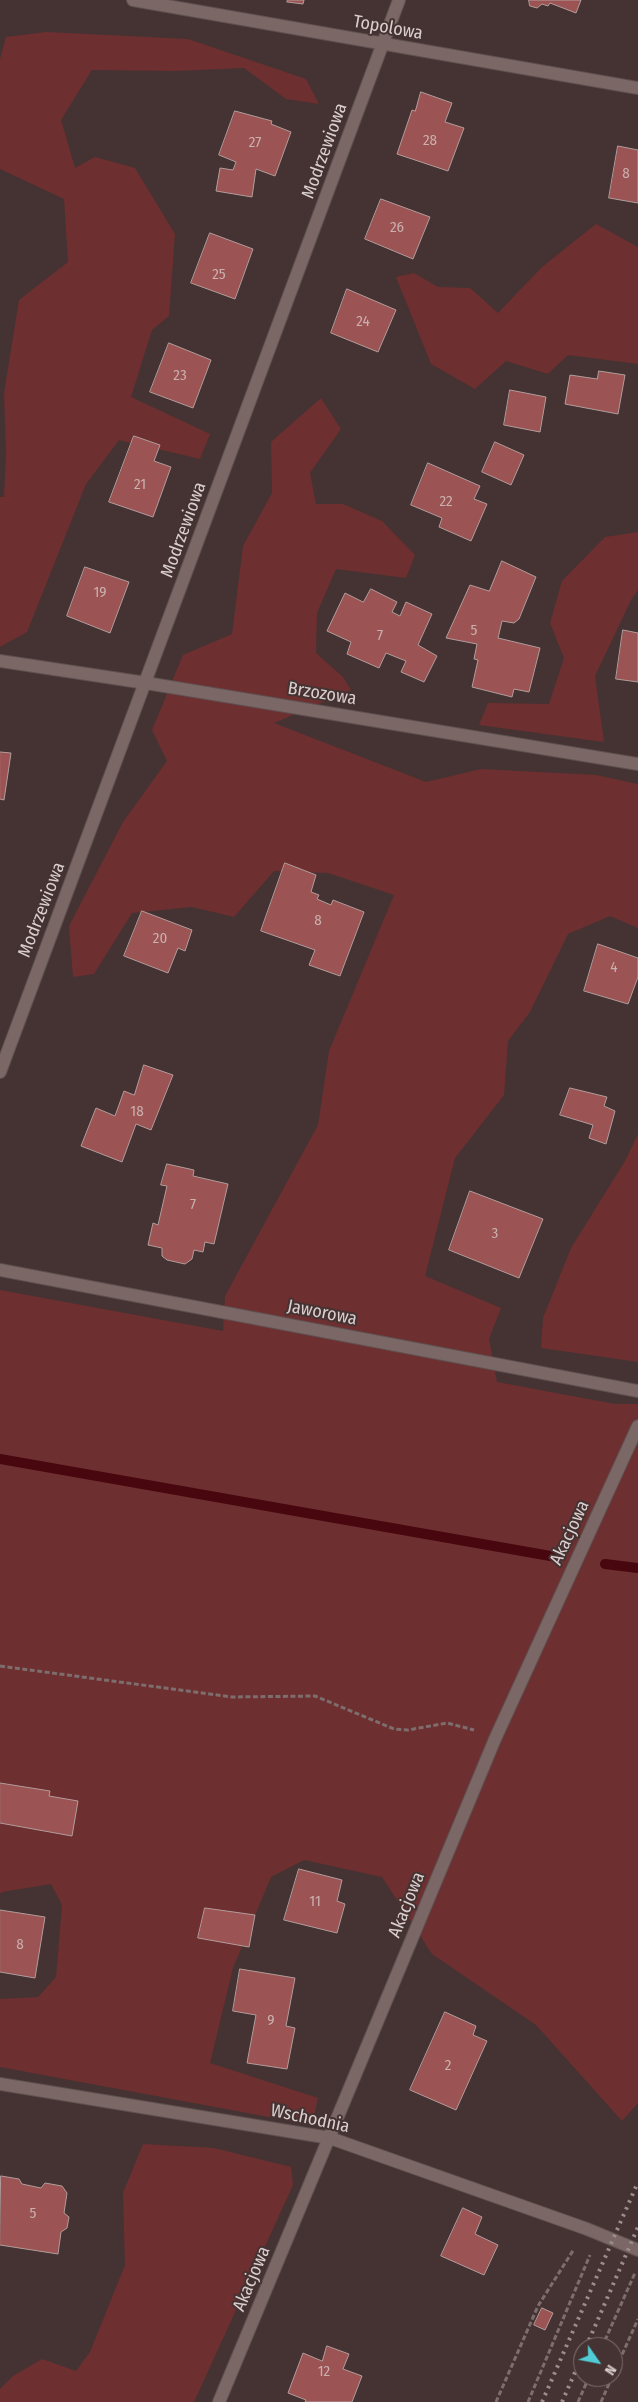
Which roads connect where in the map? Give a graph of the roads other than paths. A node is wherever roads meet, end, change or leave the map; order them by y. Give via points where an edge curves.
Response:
1 (133, 0) edge
2 (399, 0) edge
3 (383, 45) junction
4 (638, 88) edge
5 (0, 661) edge
6 (146, 683) junction
7 (638, 764) edge
8 (0, 1072) edge
9 (0, 1270) edge
10 (638, 1391) edge
11 (638, 1426) edge
12 (0, 2084) edge
13 (330, 2138) junction
14 (634, 2248) edge
15 (219, 2402) edge

1 - 3 street, Topolowa
2 - 3 street, Modrzewiowa
3 - 4 street, Topolowa
3 - 6 street, Modrzewiowa
5 - 6 street, Brzozowa
6 - 7 street, Brzozowa
6 - 8 street, Modrzewiowa
9 - 10 street, Jaworowa
11 - 13 street, Akacjowa via 495,1739
12 - 13 street, Wschodnia
13 - 14 street, Wschodnia
13 - 15 street, Akacjowa

